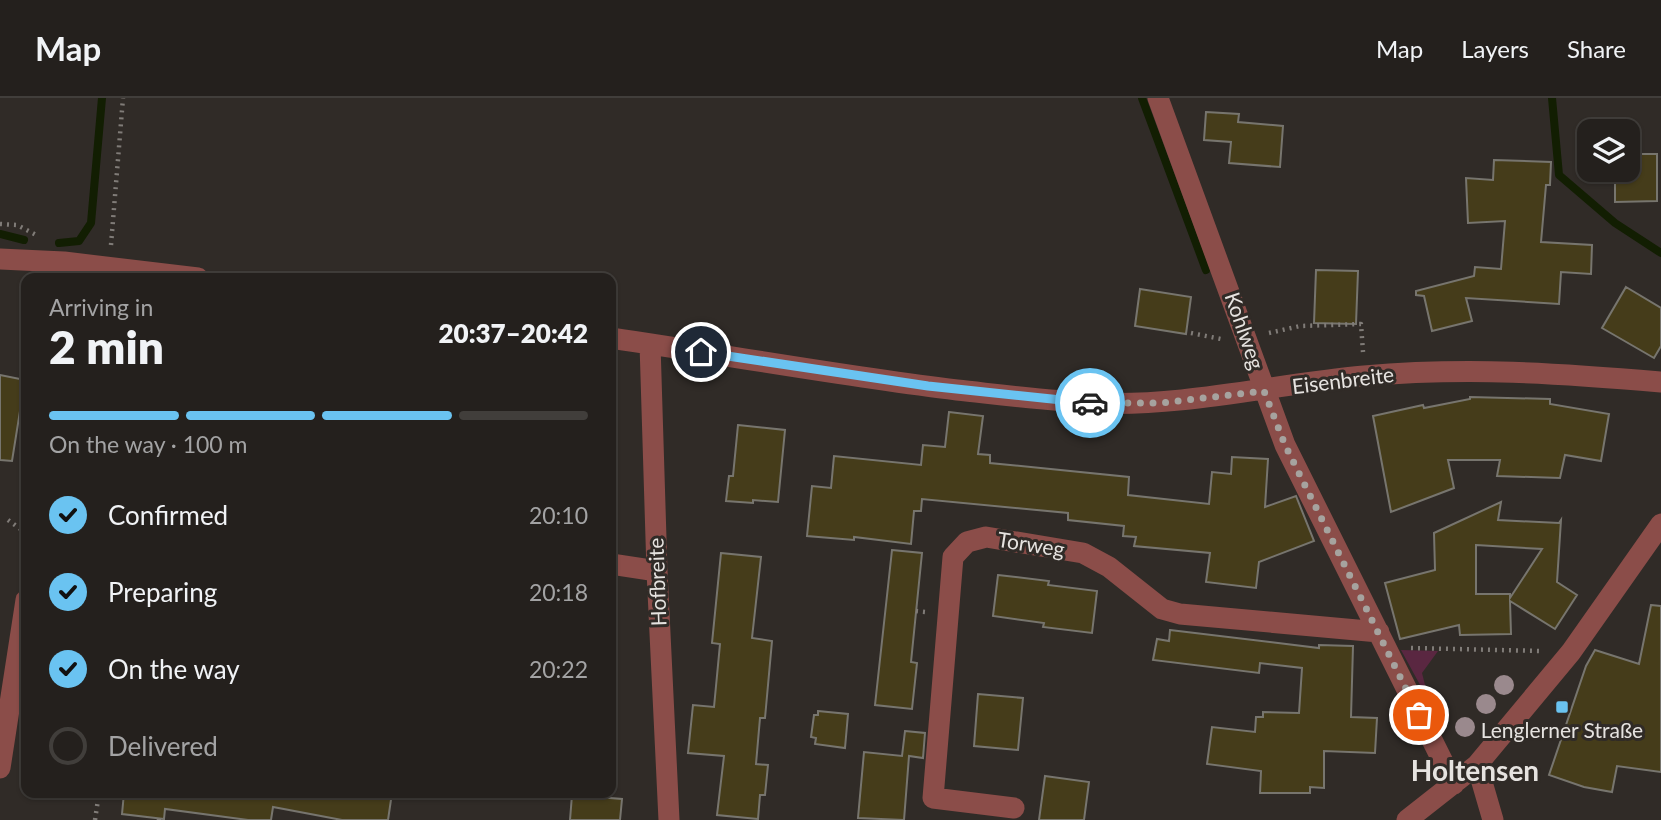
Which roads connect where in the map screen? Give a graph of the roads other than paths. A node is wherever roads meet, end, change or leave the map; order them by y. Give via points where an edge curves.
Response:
1 (1158, 98) edge
2 (0, 259) edge
3 (158, 273) edge
4 (616, 339) edge
5 (650, 344) junction
6 (1661, 382) edge
7 (1264, 391) junction
8 (1661, 524) edge
9 (616, 565) edge
10 (657, 571) junction
11 (21, 632) edge
12 (1382, 639) junction
13 (1477, 765) junction
14 (0, 768) edge
15 (1454, 783) junction
16 (1014, 808) dead end
17 (669, 820) edge
18 (1407, 820) edge
19 (1493, 820) edge

1 - 7 street, Kohlweg
2 - 3 street
4 - 5 street, Eisenbreite
5 - 7 street, Eisenbreite via 928,386 1095,403 1161,403
5 - 10 street, Hofbreite
6 - 7 street, Eisenbreite via 1437,370
7 - 12 street, Kohlweg via 1285,445
8 - 13 street via 1571,652
9 - 10 street
10 - 17 street, Hofbreite
11 - 14 street
12 - 15 street, Kohlweg
12 - 16 street, Torweg via 1180,614 1162,609 1109,567 1083,553 986,537 967,542 953,558 933,798
13 - 15 street
13 - 19 street
15 - 18 street

